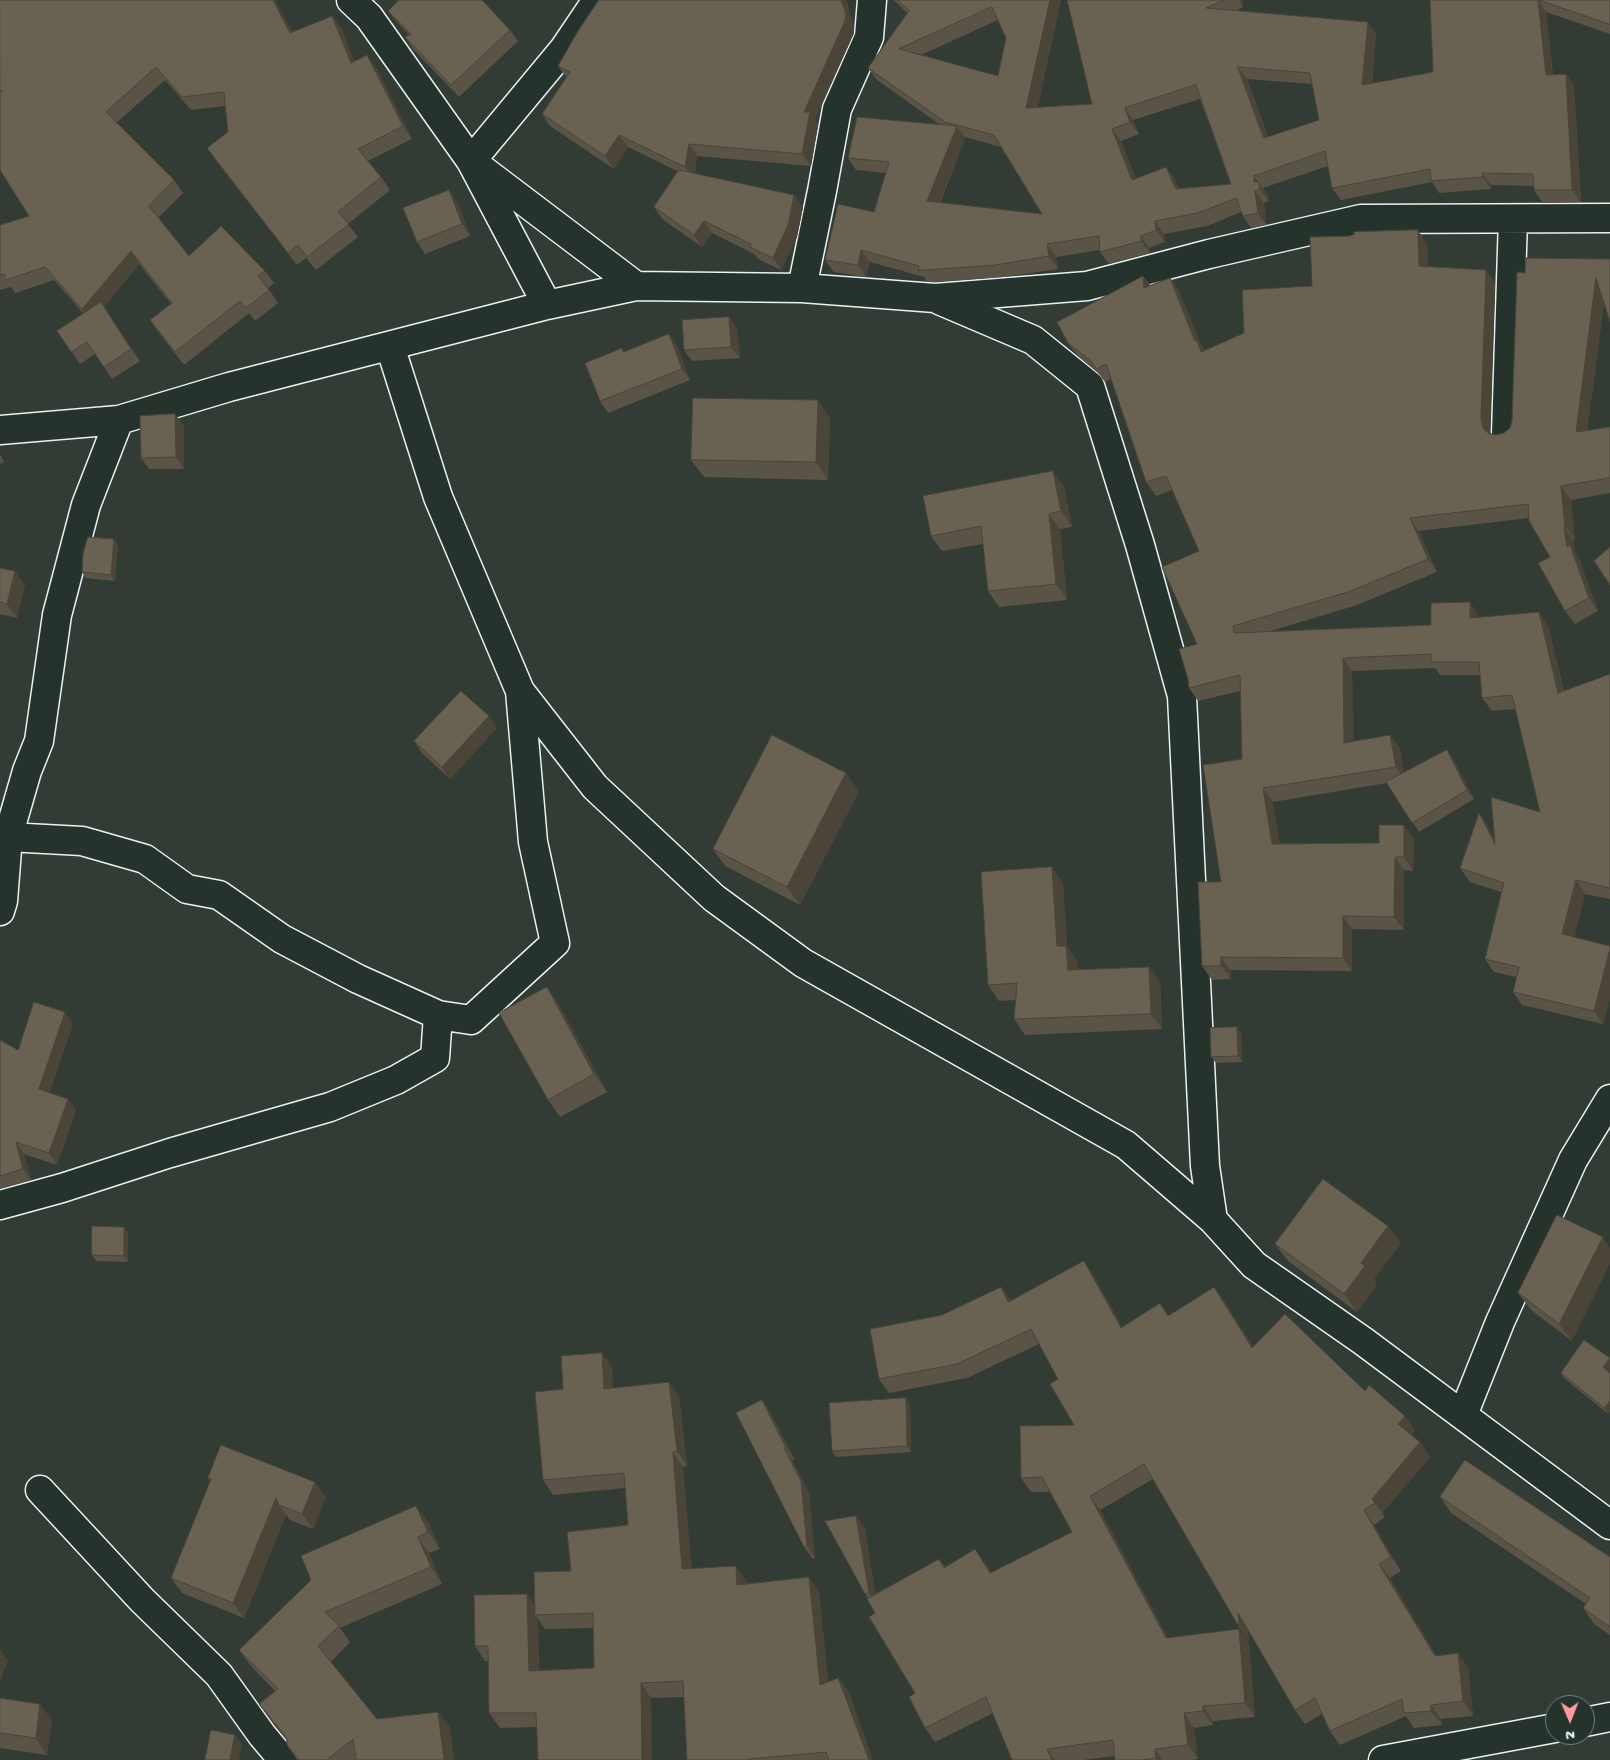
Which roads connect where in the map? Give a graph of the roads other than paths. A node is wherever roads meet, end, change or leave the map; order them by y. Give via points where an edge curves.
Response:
1 (351, 0) edge
2 (597, 0) edge
3 (872, 0) edge
4 (471, 161) junction
5 (1610, 218) edge
6 (1513, 219) junction
7 (636, 286) junction
8 (802, 288) junction
9 (935, 298) junction
10 (547, 305) junction
11 (390, 346) junction
12 (119, 420) junction
13 (0, 430) edge
14 (1506, 433) edge
15 (520, 691) junction
16 (8, 837) junction
17 (0, 910) edge
18 (438, 1015) junction
19 (1610, 1099) edge
20 (0, 1206) edge
21 (1213, 1220) junction
22 (1463, 1415) junction
23 (40, 1490) dead end
24 (1610, 1525) edge
25 (1610, 1717) edge
26 (1595, 1720) edge
27 (1545, 1730) edge
28 (283, 1760) edge
29 (1383, 1760) edge

1 - 4 street via 369,17
2 - 4 street via 564,49
3 - 8 street via 870,38 837,109
4 - 7 street
4 - 10 street
5 - 6 street
6 - 9 street via 1361,219 1087,286
6 - 14 street
7 - 8 street
7 - 10 street
8 - 9 street
9 - 21 street via 1033,340 1090,386 1140,545 1182,696 1205,1166
10 - 11 street
11 - 12 street via 229,387
11 - 15 street via 438,497
12 - 13 street
12 - 16 street via 86,505 57,615 40,741 27,771
15 - 18 street via 533,842 555,944 472,1020
15 - 21 street via 595,787 714,898 803,963 1126,1145
16 - 17 street
16 - 18 street via 82,841 144,859 187,889 219,895 282,938 358,979
18 - 20 street via 435,1058 396,1080 330,1107
19 - 22 street via 1573,1160 1500,1322
21 - 22 street via 1254,1265
22 - 24 street
23 - 28 street via 142,1600 220,1675
25 - 26 street
27 - 29 street

